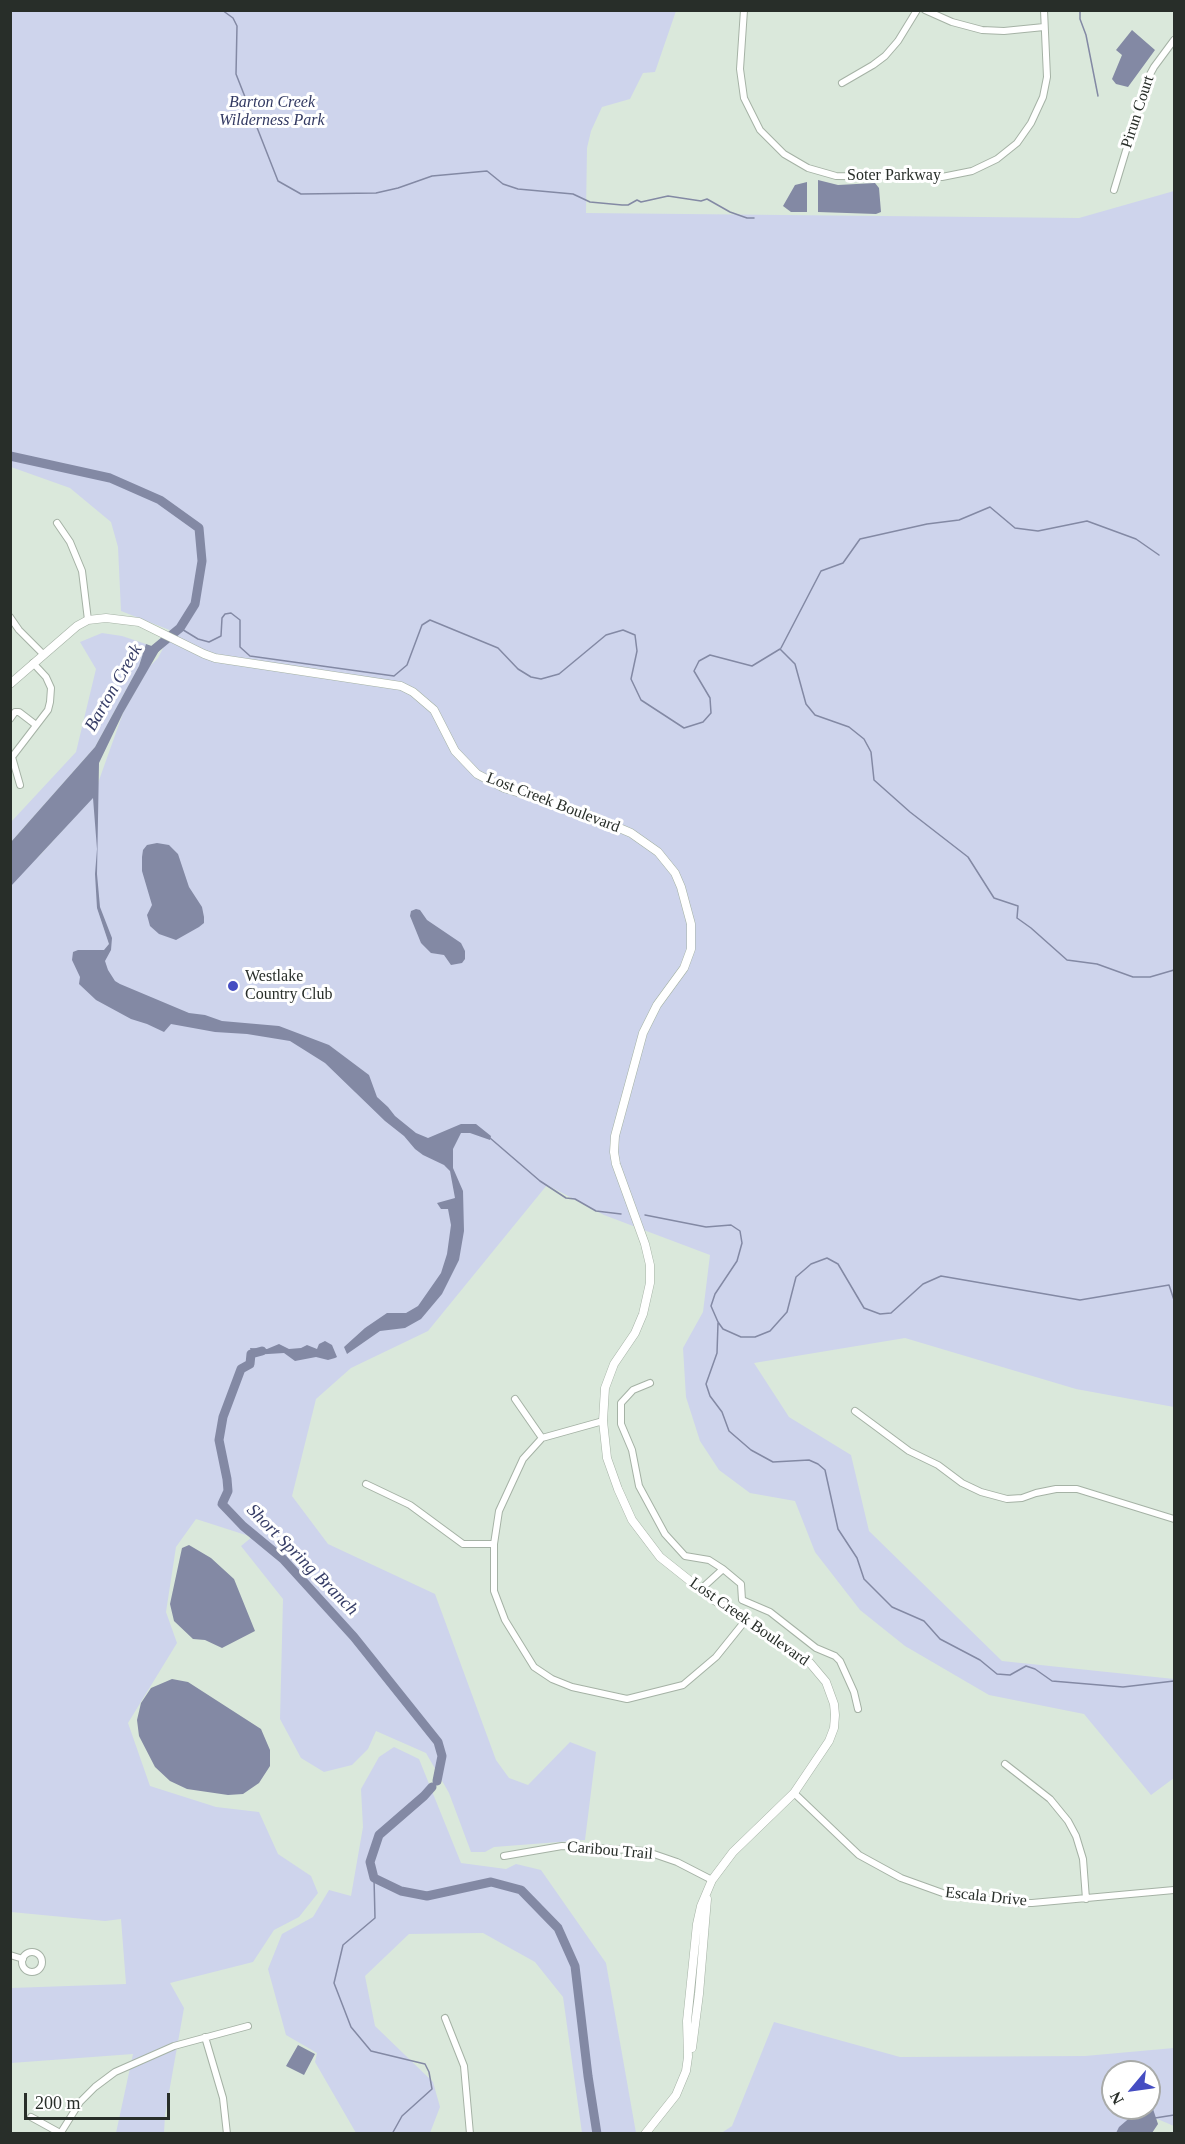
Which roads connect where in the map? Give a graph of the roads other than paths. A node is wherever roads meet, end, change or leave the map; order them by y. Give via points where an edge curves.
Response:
1 (744, 10) edge
2 (917, 10) edge
3 (926, 10) edge
4 (1044, 10) edge
5 (1044, 27) junction
6 (1174, 40) edge
7 (842, 83) dead end
8 (1114, 190) dead end
9 (57, 523) dead end
10 (10, 617) edge
11 (88, 620) junction
12 (43, 654) junction
13 (33, 663) junction
14 (10, 684) edge
15 (10, 718) edge
16 (36, 725) junction
17 (11, 757) edge
18 (20, 785) dead end
19 (650, 1383) dead end
20 (515, 1399) dead end
21 (855, 1411) dead end
22 (603, 1421) junction
23 (543, 1438) junction
24 (366, 1484) dead end
25 (1174, 1519) edge
26 (494, 1544) junction
27 (723, 1569) junction
28 (700, 1590) junction
29 (745, 1621) junction
30 (858, 1709) dead end
31 (1005, 1764) dead end
32 (794, 1793) junction
33 (504, 1856) dead end
34 (712, 1880) junction
35 (1174, 1890) edge
36 (1086, 1899) junction
37 (10, 1955) edge
38 (23, 1959) dead end
39 (445, 2018) dead end
40 (248, 2026) dead end
41 (205, 2037) junction
42 (31, 2117) dead end
43 (60, 2133) edge
44 (227, 2133) edge
45 (470, 2133) edge
46 (645, 2133) edge

1 - 5 street, Soter Parkway via 740,79 756,123 770,142 791,159 816,171 844,176 952,176 980,168 1004,154 1027,130 1043,97 1047,67
2 - 7 street via 885,56
3 - 5 street via 982,30
4 - 5 street, Soter Parkway
6 - 8 street, Pirun Court via 1148,78
9 - 11 street via 82,571
10 - 12 street
11 - 12 street
11 - 22 street, Lost Creek Boulevard via 139,622 215,658 401,686 434,710 455,750 477,774 504,788 591,815 631,833 658,852 675,873 691,924 691,949 684,968 657,1005 643,1033 621,1109 614,1152 645,1244 650,1283 635,1333 614,1364 605,1388
12 - 13 street
13 - 14 street
13 - 16 street via 51,688 48,710
15 - 16 street via 19,712
16 - 17 street
17 - 18 street
19 - 27 street via 633,1390 620,1410 639,1486 659,1525 685,1556 709,1560
20 - 23 street
21 - 25 street via 909,1451 981,1492 1015,1499 1056,1489 1077,1489
22 - 23 street
22 - 28 street, Lost Creek Boulevard via 607,1458 632,1521 660,1557
23 - 26 street via 523,1459 499,1511
24 - 26 street via 410,1505 463,1544
26 - 29 street via 494,1591 505,1620 534,1667 572,1687 627,1699 683,1685 716,1657
27 - 28 street
27 - 30 street via 741,1584 742,1600 770,1612 816,1648 840,1661
28 - 29 street, Lost Creek Boulevard
29 - 32 street, Lost Creek Boulevard via 810,1663 831,1693 835,1715 830,1741
31 - 36 street via 1050,1799 1068,1821 1083,1860
32 - 34 street, Lost Creek Boulevard via 733,1852
32 - 36 street, Escala Drive via 860,1855 941,1894 1016,1903
33 - 34 street, Caribou Trail via 562,1846 645,1851
34 - 46 street, Lost Creek Boulevard via 701,1906 687,2021 686,2071 676,2095
35 - 36 street, Escala Drive
37 - 38 street
39 - 45 street via 464,2066
40 - 41 street
41 - 43 street via 115,2072 80,2102
41 - 44 street via 223,2098
42 - 43 street

